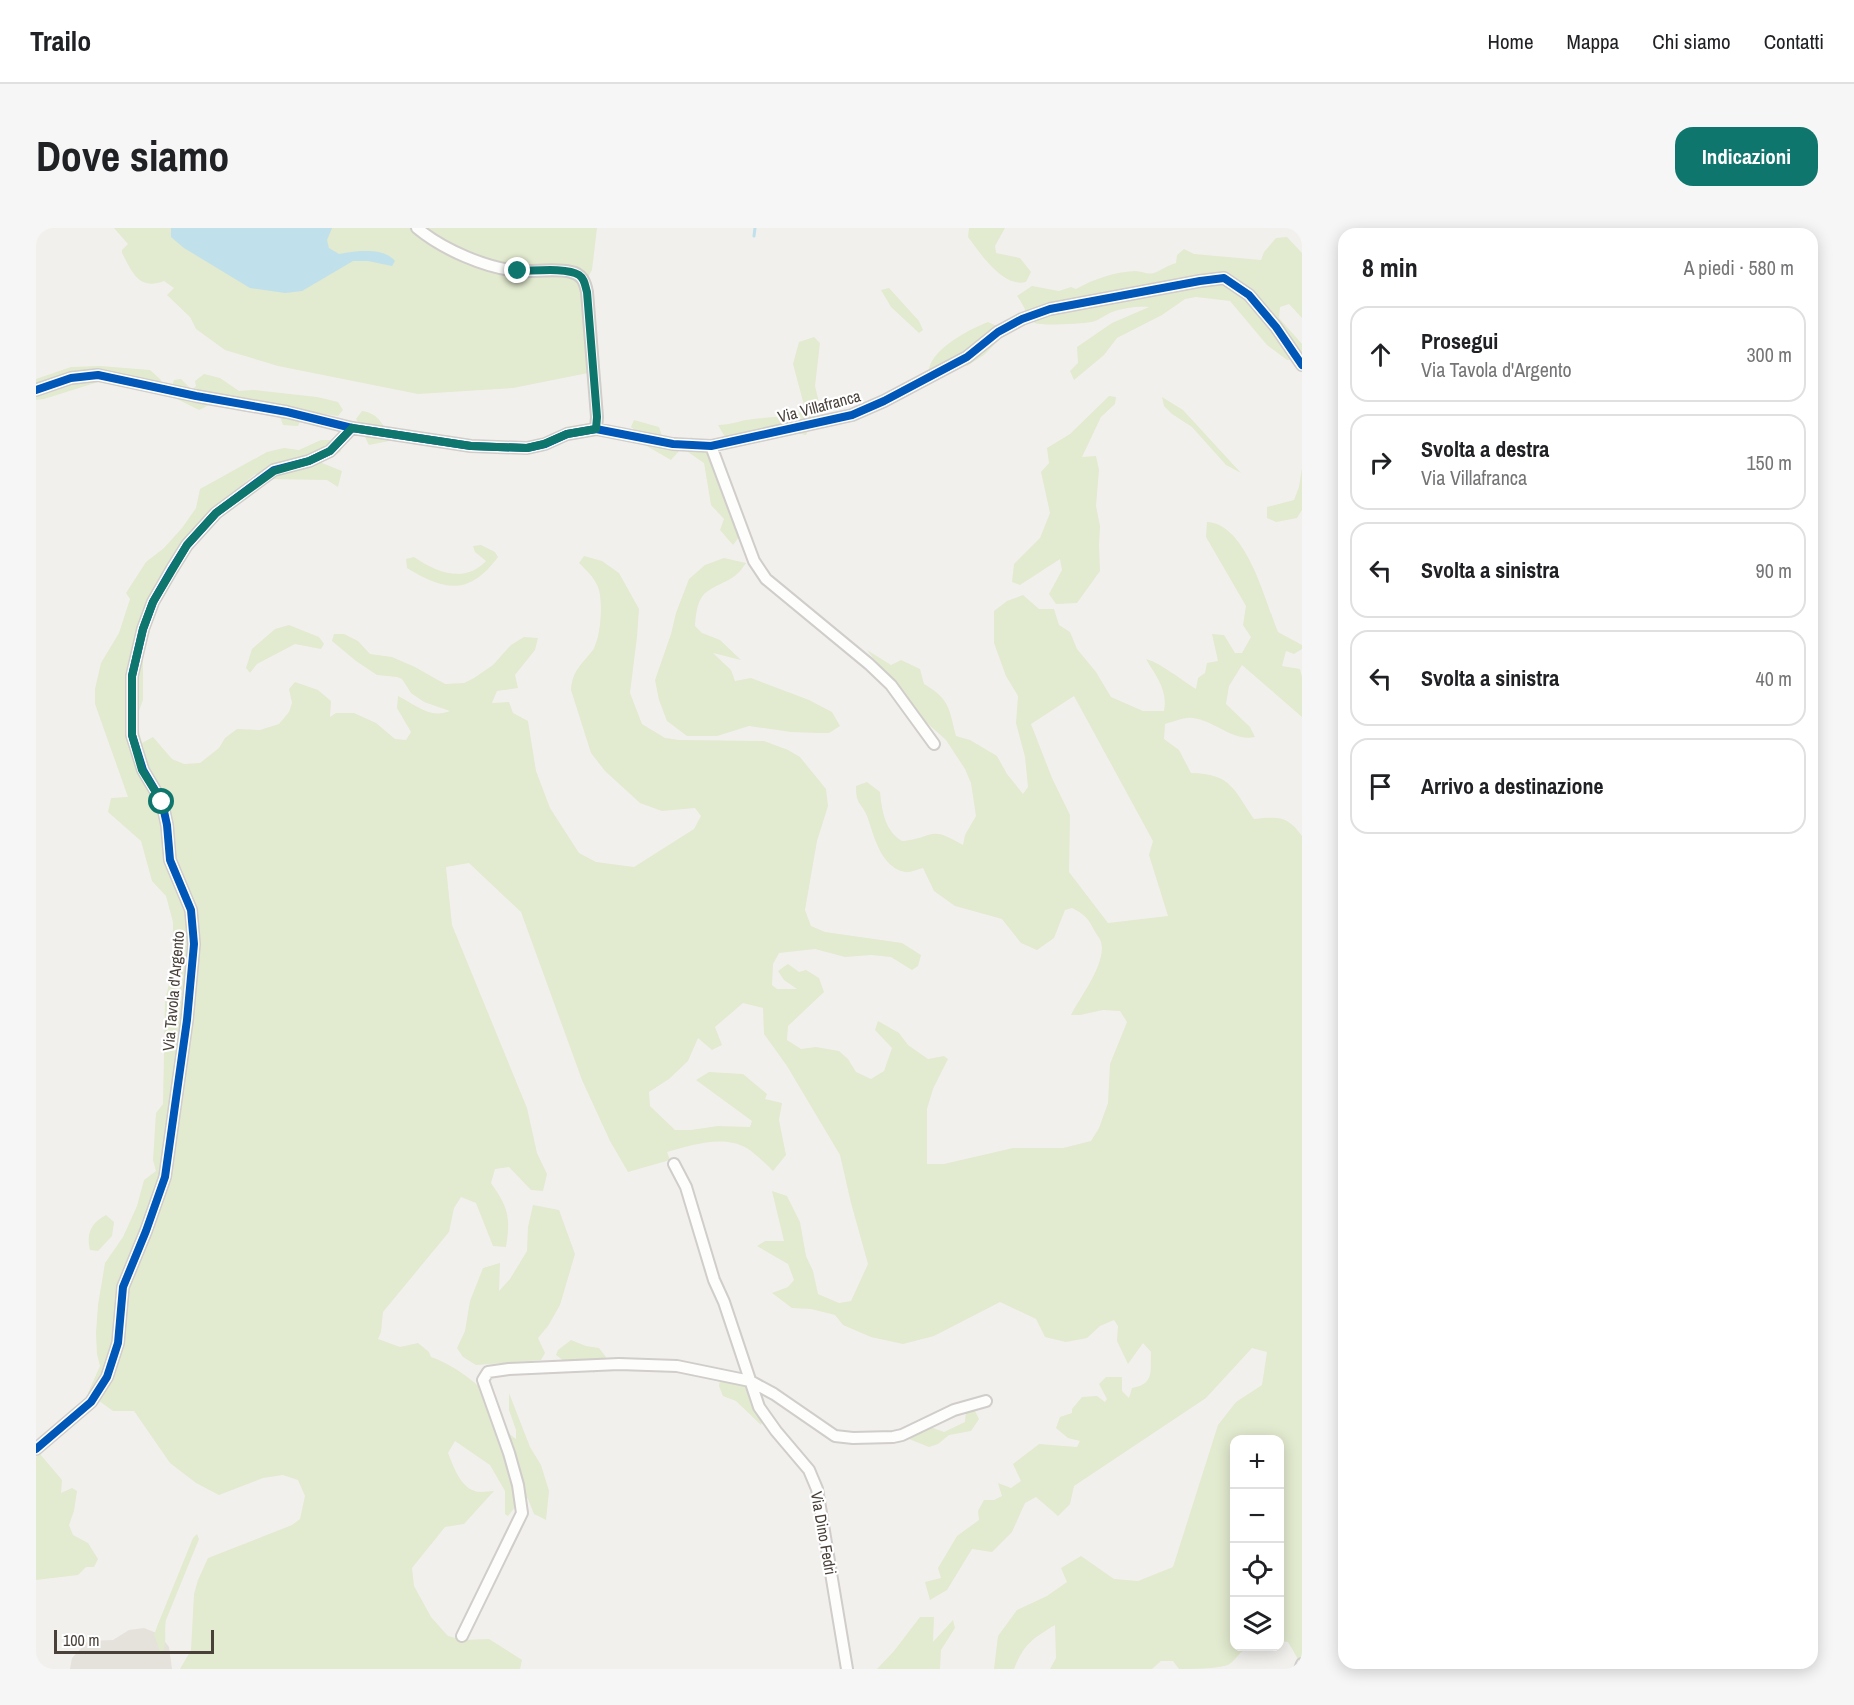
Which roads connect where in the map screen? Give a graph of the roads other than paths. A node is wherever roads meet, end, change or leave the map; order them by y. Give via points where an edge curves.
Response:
1 (417, 228) edge
2 (1302, 364) edge
3 (36, 390) edge
4 (352, 428) junction
5 (596, 429) junction
6 (711, 446) junction
7 (934, 744) dead end
8 (674, 1164) dead end
9 (750, 1381) junction
10 (986, 1401) dead end
11 (36, 1449) edge
12 (462, 1636) dead end
13 (1302, 1664) edge
14 (847, 1669) edge
15 (1300, 1669) edge

1 - 5 street via 478,262 518,271 570,271 579,275 587,292
2 - 6 street, Via Villafranca via 1249,295 1224,278 1200,281 1050,309 1022,319 967,357 852,415
3 - 4 street, Via Villafranca via 71,378 98,375
4 - 5 street, Via Villafranca via 471,446 527,448
4 - 11 street, Via Tavola d'Argento via 330,451 274,471 216,513 187,545 153,602 143,629 132,676 132,735 142,770 162,802 170,860 191,910 194,944 179,1077 165,1177 123,1287 118,1343 107,1377 91,1402
5 - 6 street, Via Villafranca via 673,444
6 - 7 street via 754,561 766,579 891,685
8 - 9 street, Via Dino Fedri via 686,1187
9 - 10 street via 836,1436 853,1438 902,1435 954,1410
9 - 12 street via 677,1366 620,1364 488,1372 483,1380 509,1453 522,1513
9 - 14 street, Via Dino Fedri via 759,1407 809,1470 817,1489
13 - 15 street

